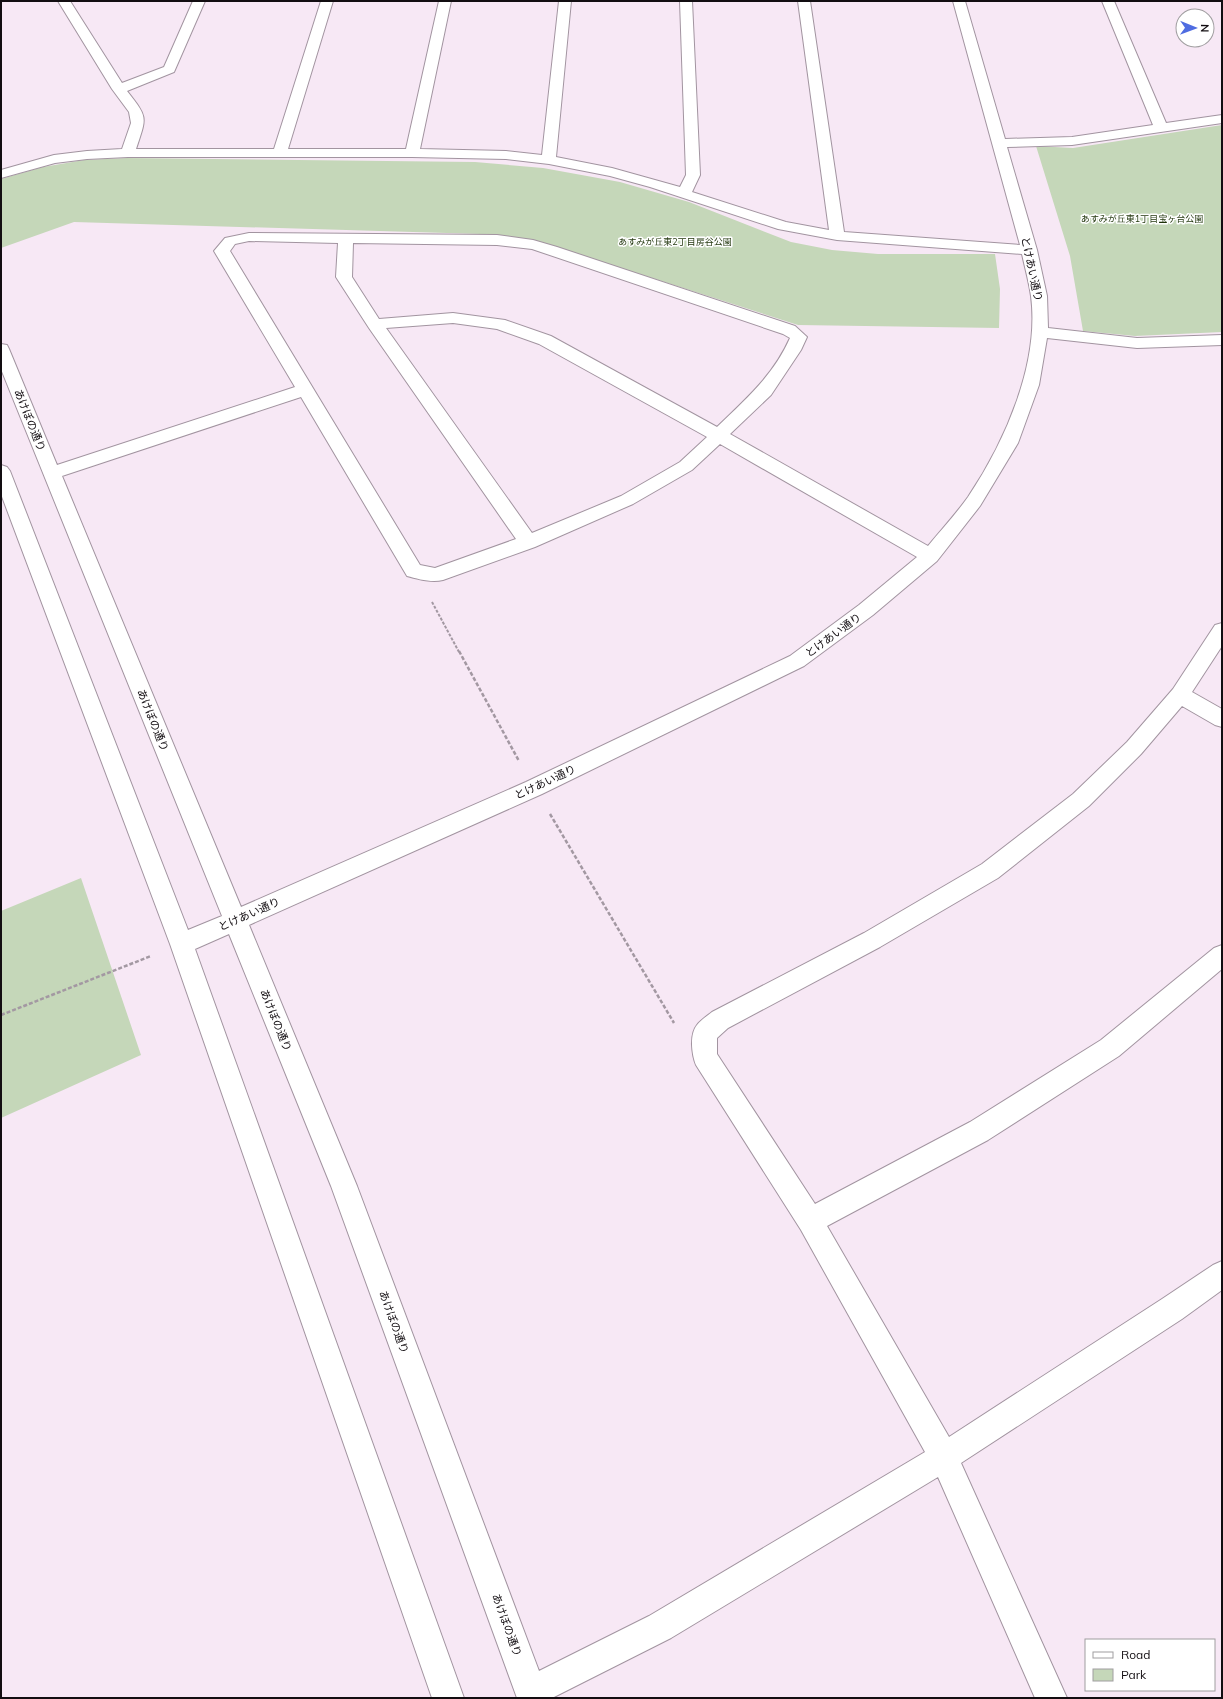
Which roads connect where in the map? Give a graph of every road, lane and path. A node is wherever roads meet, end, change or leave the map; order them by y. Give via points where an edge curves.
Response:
1 (64, 1) edge
2 (199, 1) edge
3 (327, 1) edge
4 (446, 1) edge
5 (565, 1) edge
6 (686, 1) edge
7 (804, 1) edge
8 (959, 1) edge
9 (1108, 1) edge
10 (120, 89) junction
11 (1222, 119) edge
12 (1161, 127) junction
13 (999, 143) junction
14 (128, 153) junction
15 (280, 153) junction
16 (412, 153) junction
17 (549, 160) junction
18 (1, 174) edge
19 (684, 194) junction
20 (837, 236) junction
21 (346, 238) junction
22 (1029, 250) junction
23 (375, 324) junction
24 (1040, 332) junction
25 (1222, 340) edge
26 (1, 349) edge
27 (305, 390) junction
28 (719, 436) junction
29 (1, 471) edge
30 (52, 472) junction
31 (528, 542) junction
32 (930, 556) junction
33 (1222, 630) edge
34 (1180, 695) junction
35 (1222, 719) edge
36 (235, 920) junction
37 (182, 944) junction
38 (1222, 955) edge
39 (1, 1014) edge
40 (810, 1221) junction
41 (1222, 1274) edge
42 (944, 1457) junction
43 (532, 1695) edge
44 (448, 1698) edge
45 (1051, 1698) edge

1 - 10 street
2 - 10 street via 169,69
3 - 15 street
4 - 16 street
5 - 17 street
6 - 19 street via 693,175
7 - 20 street
8 - 13 street, とけあい通り
9 - 12 street
10 - 14 street via 136,112 138,123
11 - 12 street
12 - 13 street via 1072,141
13 - 22 street, とけあい通り
14 - 15 street
14 - 18 street via 54,159
15 - 16 street
16 - 17 street via 506,155
17 - 19 street via 612,172
19 - 20 street via 783,226
20 - 22 street
21 - 23 street via 344,277
21 - 27 street via 249,237 230,241 222,251
21 - 28 street via 497,240 533,245 789,330 799,337 765,391
22 - 24 street, とけあい通り via 1040,296
23 - 28 street via 453,318 499,324 545,340
23 - 31 street
24 - 25 street via 1137,343
24 - 32 street, とけあい通り via 1031,385 1009,443 974,502
26 - 30 street, あけぼの通り
27 - 30 street
27 - 31 street via 414,571 436,575
28 - 31 street via 686,466 627,500
28 - 32 street
29 - 37 street
30 - 36 street, あけぼの通り
32 - 36 street, とけあい通り via 866,610 797,662 534,788
33 - 34 street
34 - 35 street
34 - 40 street via 1134,748 1081,800 990,871 872,940 720,1020 705,1033 706,1057
36 - 37 street, とけあい通り
36 - 43 street, あけぼの通り via 344,1186
37 - 39 path
37 - 44 street
38 - 40 street via 1110,1048 979,1132
40 - 42 street
41 - 42 street
42 - 43 street via 660,1627
42 - 45 street

